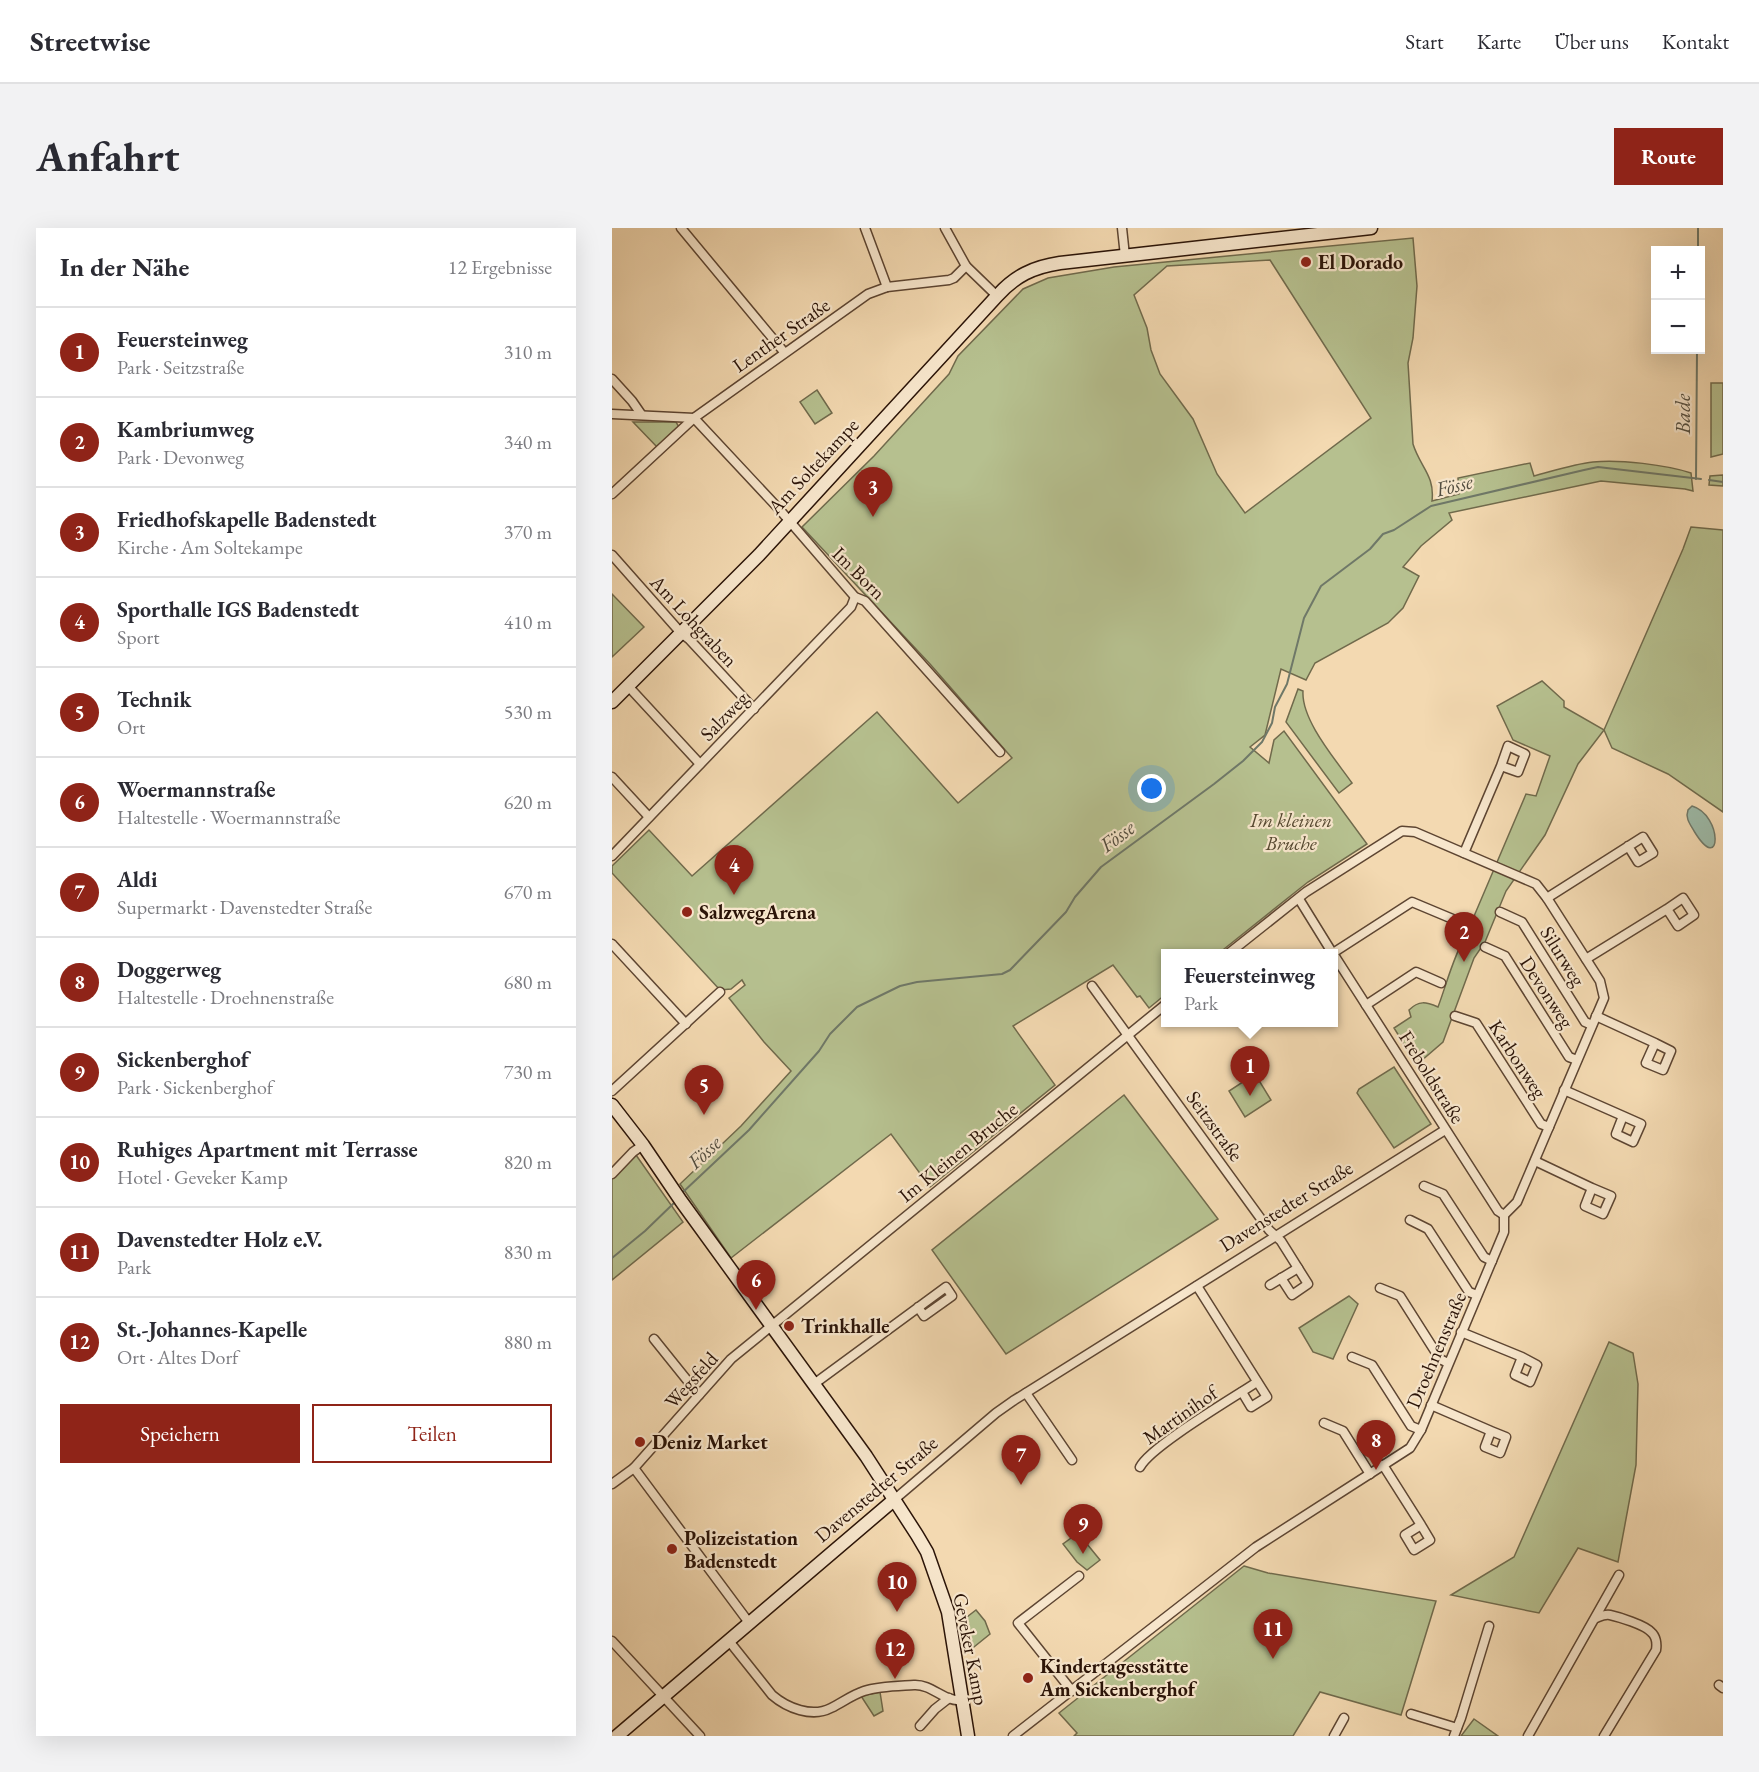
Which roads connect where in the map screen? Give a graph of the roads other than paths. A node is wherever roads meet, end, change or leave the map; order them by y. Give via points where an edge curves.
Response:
1 (681, 228) edge
2 (866, 228) edge
3 (945, 228) edge
4 (1122, 228) edge
5 (1371, 228) edge
6 (1125, 256) junction
7 (966, 266) junction
8 (887, 287) junction
9 (997, 296) junction
10 (784, 352) junction
11 (612, 379) edge
12 (612, 414) edge
13 (640, 414) junction
14 (694, 417) junction
15 (612, 494) edge
16 (789, 522) junction
17 (612, 555) edge
18 (855, 597) junction
19 (681, 633) junction
20 (628, 686) junction
21 (612, 702) edge
22 (753, 709) junction
23 (999, 752) dead end
24 (700, 764) junction
25 (1501, 766) dead end
26 (612, 777) edge
27 (649, 817) junction
28 (1628, 846) dead end
29 (1464, 853) junction
30 (612, 856) edge
31 (1547, 898) junction
32 (1299, 899) junction
33 (1666, 909) dead end
34 (1500, 912) dead end
35 (1467, 925) dead end
36 (612, 944) edge
37 (1485, 947) dead end
38 (1234, 949) edge
39 (1330, 949) edge
40 (1338, 951) edge
41 (1586, 959) junction
42 (1338, 962) edge
43 (1441, 983) dead end
44 (1092, 987) dead end
45 (720, 992) dead end
46 (1366, 1005) junction
47 (1161, 1008) edge
48 (1455, 1016) dead end
49 (1594, 1021) junction
50 (686, 1024) junction
51 (1128, 1035) junction
52 (1655, 1043) dead end
53 (1577, 1060) junction
54 (1564, 1090) junction
55 (612, 1091) edge
56 (612, 1105) edge
57 (1623, 1116) dead end
58 (1549, 1127) junction
59 (1445, 1130) junction
60 (643, 1145) junction
61 (1535, 1161) junction
62 (612, 1174) edge
63 (1424, 1186) dead end
64 (1592, 1188) dead end
65 (1504, 1215) junction
66 (1410, 1220) dead end
67 (1276, 1236) junction
68 (1492, 1261) junction
69 (1298, 1268) junction
70 (1281, 1278) junction
71 (1270, 1285) dead end
72 (1197, 1286) junction
73 (1380, 1288) dead end
74 (1477, 1295) junction
75 (918, 1307) dead end
76 (772, 1326) junction
77 (1461, 1332) junction
78 (654, 1339) dead end
79 (1352, 1357) dead end
80 (1522, 1358) dead end
81 (1448, 1363) junction
82 (1257, 1382) junction
83 (814, 1384) junction
84 (1242, 1392) junction
85 (1026, 1393) junction
86 (699, 1395) junction
87 (1431, 1405) junction
88 (1324, 1423) dead end
89 (1421, 1430) junction
90 (1491, 1431) dead end
91 (1072, 1460) dead end
92 (1383, 1465) junction
93 (1140, 1467) dead end
94 (634, 1468) junction
95 (1370, 1474) junction
96 (612, 1484) edge
97 (897, 1503) junction
98 (1421, 1525) dead end
99 (1619, 1575) dead end
100 (1079, 1576) dead end
101 (1596, 1618) junction
102 (750, 1624) junction
103 (1489, 1626) dead end
104 (612, 1641) edge
105 (729, 1641) junction
106 (1072, 1691) junction
107 (663, 1697) junction
108 (955, 1699) junction
109 (1411, 1714) dead end
110 (1344, 1718) dead end
111 (920, 1726) dead end
112 (1455, 1732) edge
113 (617, 1736) edge
114 (700, 1736) edge
115 (968, 1736) edge
116 (1012, 1736) edge
117 (1334, 1736) edge
118 (1527, 1736) edge
119 (1604, 1736) edge

1 - 10 street
2 - 8 street
3 - 7 street
4 - 6 street
5 - 6 street, Am Soltekampe
6 - 9 street, Am Soltekampe via 1033,269
7 - 8 street, Lenther Straße via 949,280
7 - 9 street
8 - 10 street, Lenther Straße via 868,294
9 - 16 street, Am Soltekampe
10 - 14 street, Lenther Straße
11 - 13 street
12 - 13 street
13 - 14 street
14 - 15 street, Lenther Straße
14 - 16 street, Im Born
16 - 18 street, Im Born
16 - 19 street, Am Soltekampe
17 - 19 street, Am Lohgraben
18 - 22 street, Salzweg via 851,608
18 - 23 street, Im Born via 865,601
19 - 20 street, Am Soltekampe
19 - 22 street, Am Lohgraben
20 - 21 street, Am Soltekampe
20 - 24 street
22 - 24 street, Salzweg
24 - 27 street, Salzweg
25 - 29 street
26 - 27 street
27 - 30 street, Salzweg
28 - 31 street
29 - 31 street, Droehnenstraße via 1536,884
29 - 32 street via 1415,832 1402,831
31 - 41 street, Droehnenstraße
32 - 38 street
32 - 39 street, Freboldstraße
33 - 41 street
34 - 49 street, Silurweg via 1522,922 1585,1022
35 - 40 street via 1412,903
36 - 50 street
37 - 53 street, Devonweg via 1505,956 1569,1057
41 - 49 street, Droehnenstraße via 1603,990 1604,998
42 - 46 street, Freboldstraße
43 - 46 street via 1416,972
44 - 51 street, Seitzstraße
45 - 50 street
46 - 59 street, Freboldstraße
47 - 51 street, Im Kleinen Bruche
48 - 58 street, Karbonweg via 1476,1023 1541,1124
49 - 52 street
49 - 53 street, Droehnenstraße
50 - 55 street
51 - 67 street, Seitzstraße
51 - 76 street, Im Kleinen Bruche
53 - 54 street, Droehnenstraße
54 - 57 street
54 - 58 street, Droehnenstraße
56 - 60 street, Geveker Kamp
58 - 61 street, Droehnenstraße
59 - 65 street, Freboldstraße
59 - 67 street, Davenstedter Straße
60 - 62 street
60 - 76 street, Geveker Kamp
61 - 64 street
61 - 65 street, Droehnenstraße via 1517,1202
63 - 68 street via 1443,1194 1484,1257
65 - 68 street, Droehnenstraße via 1504,1232
66 - 74 street via 1428,1229 1469,1292
67 - 69 street, Seitzstraße
67 - 72 street, Davenstedter Straße
68 - 74 street, Droehnenstraße
69 - 70 street
69 - 70 street via 1308,1284 1292,1295
70 - 71 street
72 - 82 street
72 - 85 street, Davenstedter Straße
73 - 81 street via 1400,1296 1440,1359
74 - 77 street, Droehnenstraße
75 - 83 street
76 - 83 street, Geveker Kamp
76 - 86 street, Wegsfeld via 731,1359
77 - 80 street
77 - 81 street, Droehnenstraße
78 - 86 street
79 - 89 street via 1372,1365 1411,1426
81 - 87 street, Droehnenstraße
82 - 84 street, Martinihof
82 - 84 street, Martinihof via 1267,1397 1251,1407
83 - 97 street, Geveker Kamp
84 - 93 street, Martinihof via 1160,1448
85 - 91 street
85 - 97 street, Davenstedter Straße via 996,1413
86 - 94 street, Wegsfeld
87 - 89 street, Droehnenstraße
87 - 90 street
88 - 95 street via 1342,1431
89 - 92 street, Droehnenstraße via 1410,1448
92 - 95 street, Droehnenstraße
92 - 98 street
94 - 96 street, Wegsfeld
94 - 102 street
95 - 106 street, Droehnenstraße via 1256,1547
97 - 102 street, Davenstedter Straße
97 - 108 street, Geveker Kamp via 927,1552 942,1594 951,1629
99 - 101 street
100 - 106 street via 1018,1623
101 - 118 street
101 - 119 street via 1610,1615 1644,1627 1657,1645
102 - 105 street, Davenstedter Straße
103 - 112 street
104 - 107 street
105 - 107 street, Davenstedter Straße
105 - 108 street via 772,1695 803,1711 822,1712 871,1689 922,1684
106 - 116 street, Droehnenstraße
107 - 113 street, Davenstedter Straße
107 - 114 street
108 - 111 street via 935,1709
108 - 115 street, Geveker Kamp
109 - 112 street
110 - 117 street

